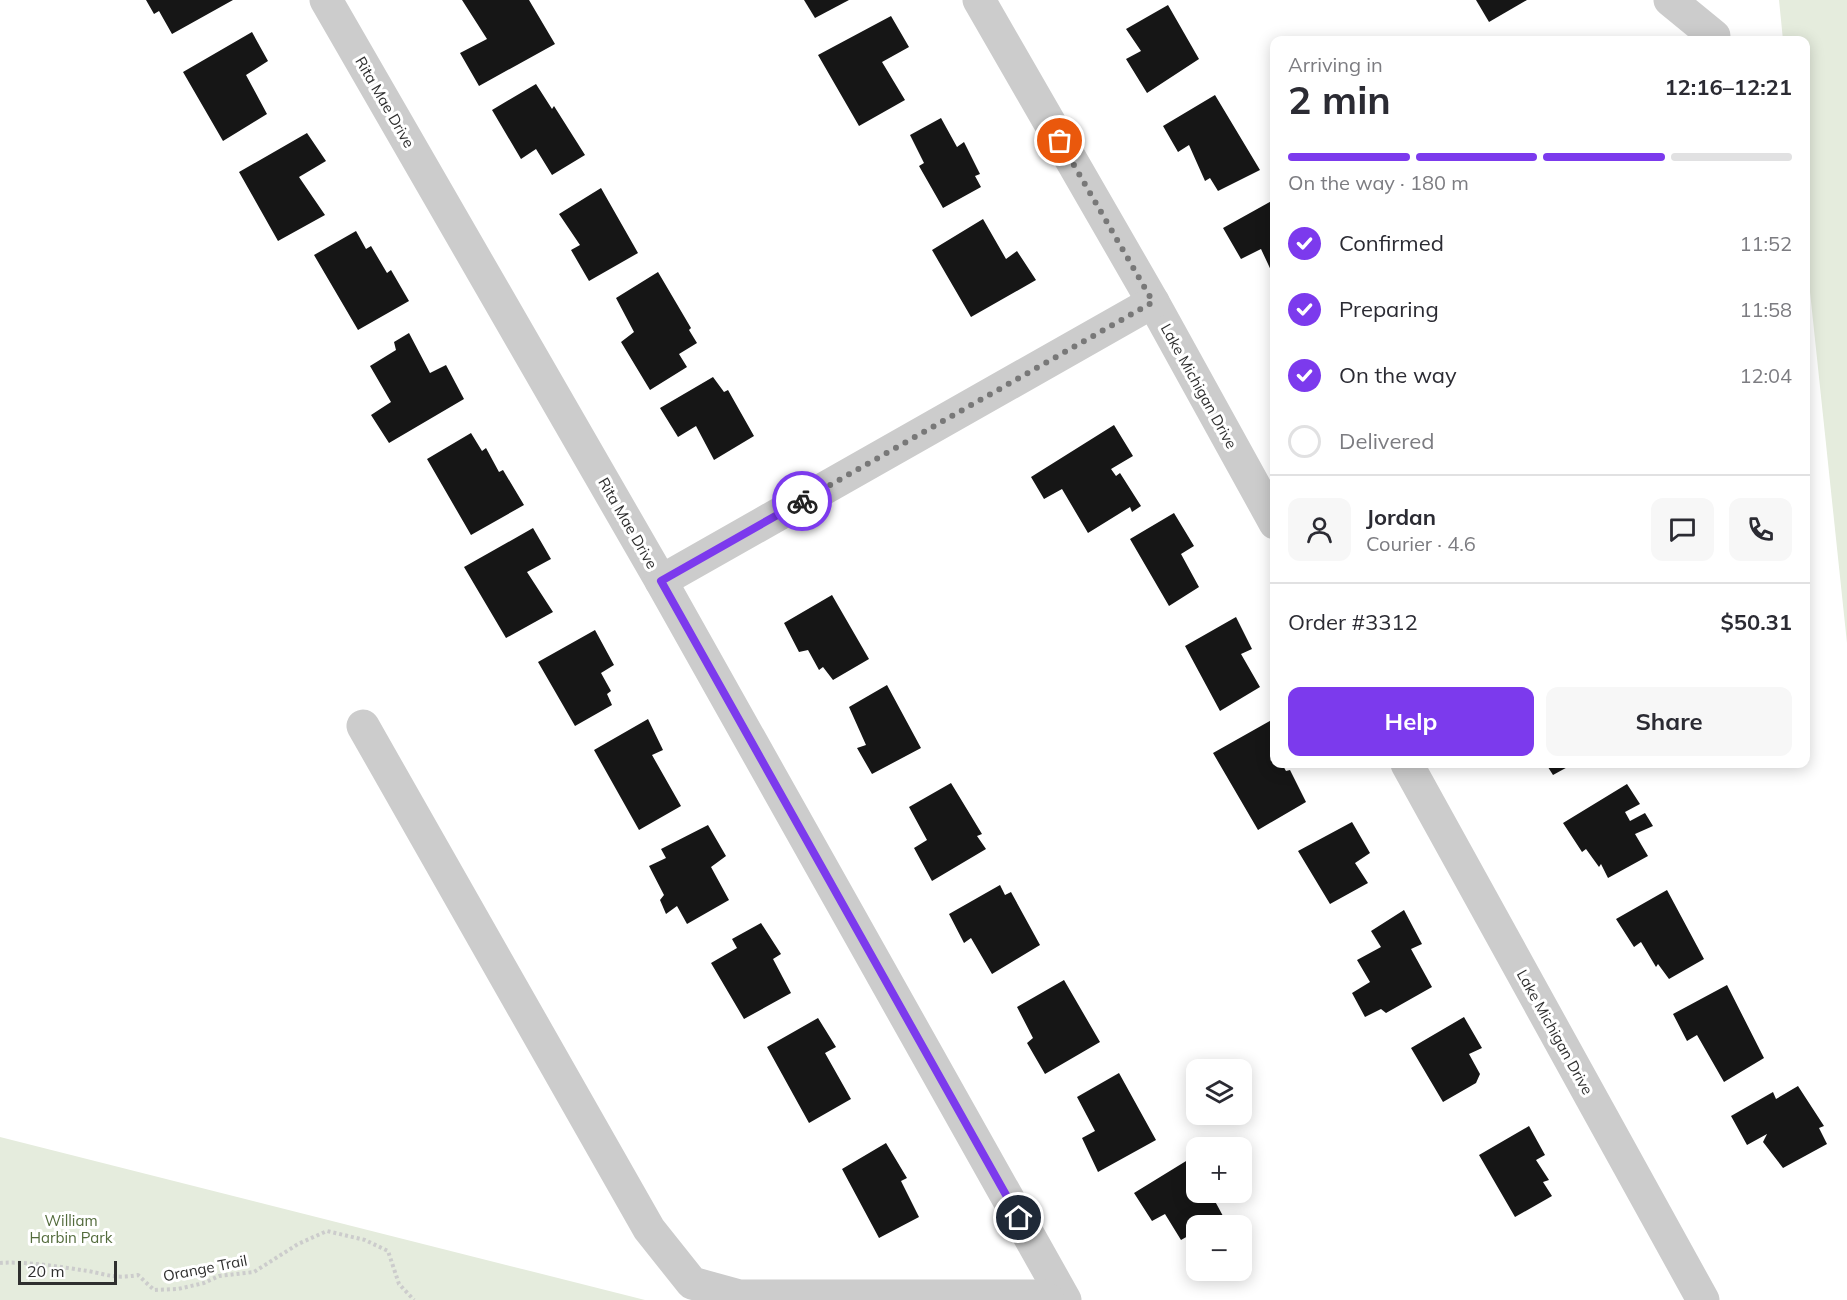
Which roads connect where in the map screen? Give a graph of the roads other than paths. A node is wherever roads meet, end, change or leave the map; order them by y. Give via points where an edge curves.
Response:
1 (326, 0) edge
2 (980, 0) edge
3 (1670, 0) edge
4 (1714, 36) edge
5 (1153, 302) junction
6 (1270, 514) edge
7 (661, 581) junction
8 (363, 726) dead end
9 (1409, 768) edge
10 (1048, 1300) edge
11 (1065, 1300) edge
12 (1703, 1300) edge

1 - 7 street, Rita Mae Drive
2 - 5 street, Lake Michigan Drive
3 - 4 street
5 - 6 street, Lake Michigan Drive
5 - 7 street
7 - 11 street, Rita Mae Drive
8 - 10 street via 649,1228 692,1283 739,1296 1043,1296
9 - 12 street, Lake Michigan Drive

